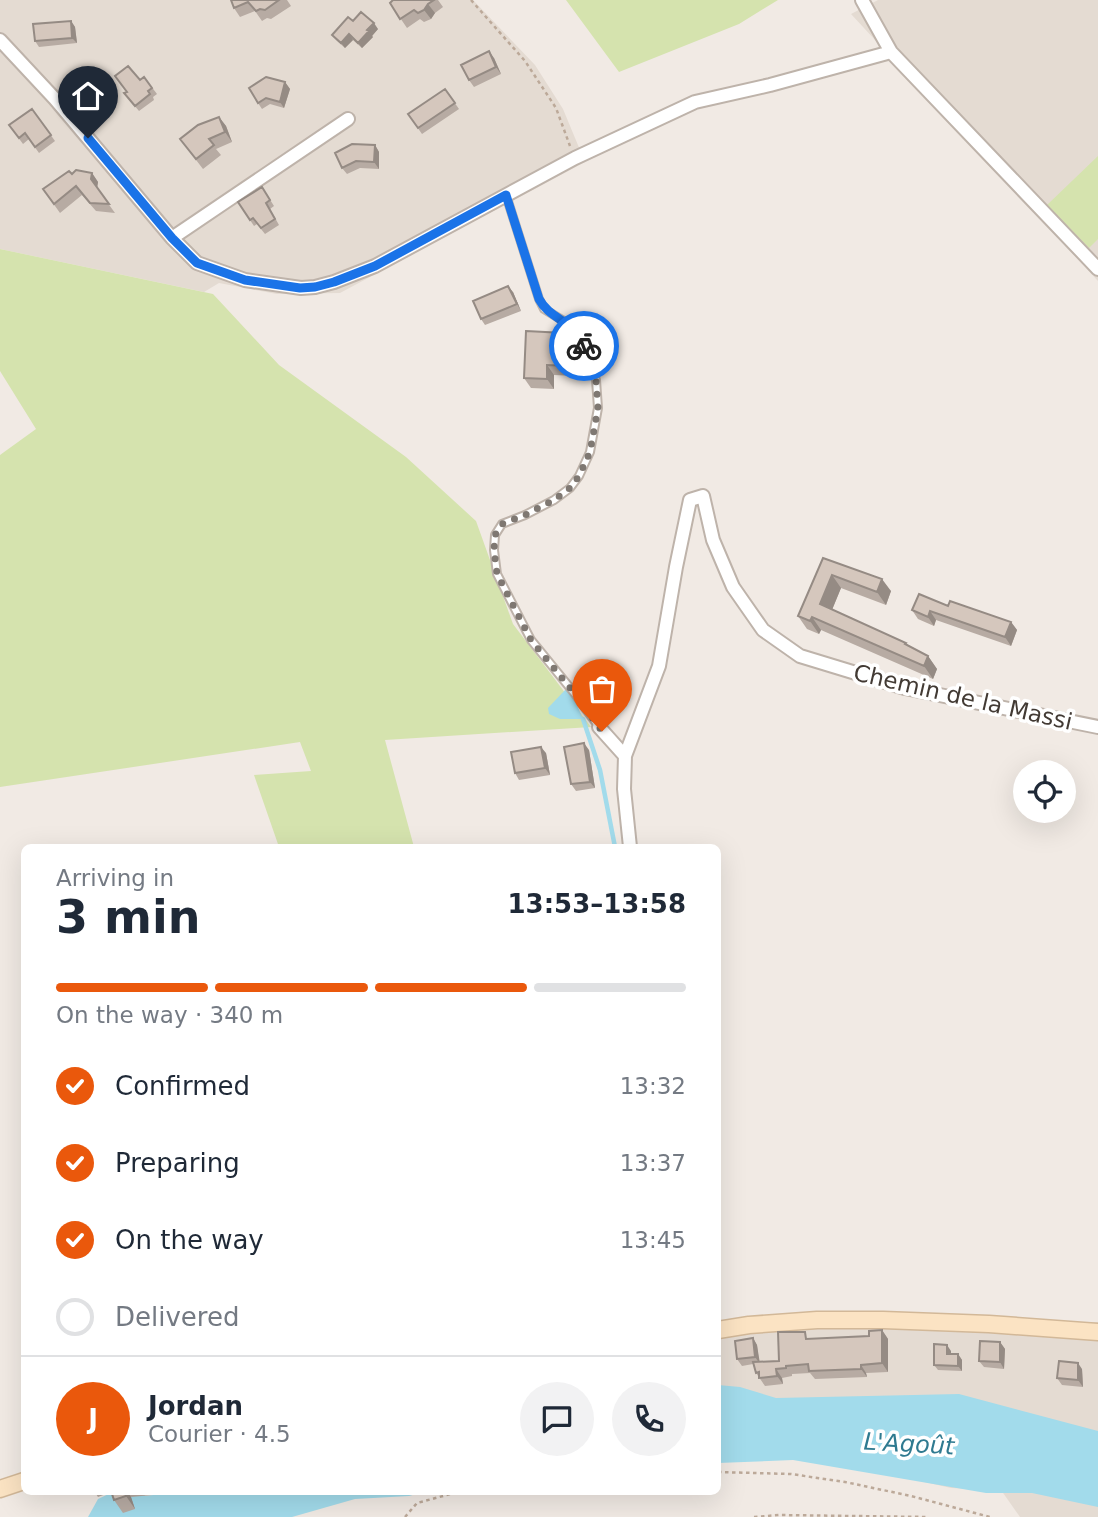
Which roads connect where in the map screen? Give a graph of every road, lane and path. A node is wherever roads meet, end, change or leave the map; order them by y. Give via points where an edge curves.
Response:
1 (471, 0) edge
2 (865, 5) edge
3 (0, 40) edge
4 (891, 52) junction
5 (348, 119) dead end
6 (575, 158) junction
7 (506, 195) junction
8 (172, 238) junction
9 (1098, 268) edge
10 (599, 727) joint
11 (1098, 727) edge
12 (625, 757) junction
13 (630, 844) edge
14 (721, 1330) edge
15 (1098, 1332) edge
16 (721, 1472) edge
17 (21, 1482) edge
18 (0, 1489) edge
19 (447, 1495) edge
20 (405, 1517) edge
21 (754, 1517) edge
22 (928, 1517) edge
23 (990, 1517) edge

1 - 6 path via 525,61 556,107
2 - 4 street
3 - 8 street
4 - 6 street via 695,102
4 - 9 street
5 - 8 street
6 - 7 street
7 - 8 street via 375,266 315,287 245,280 197,263
7 - 10 lane via 544,309 572,326 581,339 596,380 598,408 590,452 570,488 502,524 495,535 497,574 531,640
10 - 12 street
11 - 12 street, Chemin de la Massi via 905,688 800,656 763,630 733,587 713,540 704,496 690,500 659,666
12 - 13 street
14 - 15 main road via 817,1320 883,1320
16 - 23 path via 791,1474 845,1482
17 - 18 main road
19 - 20 path via 417,1503
21 - 22 path

